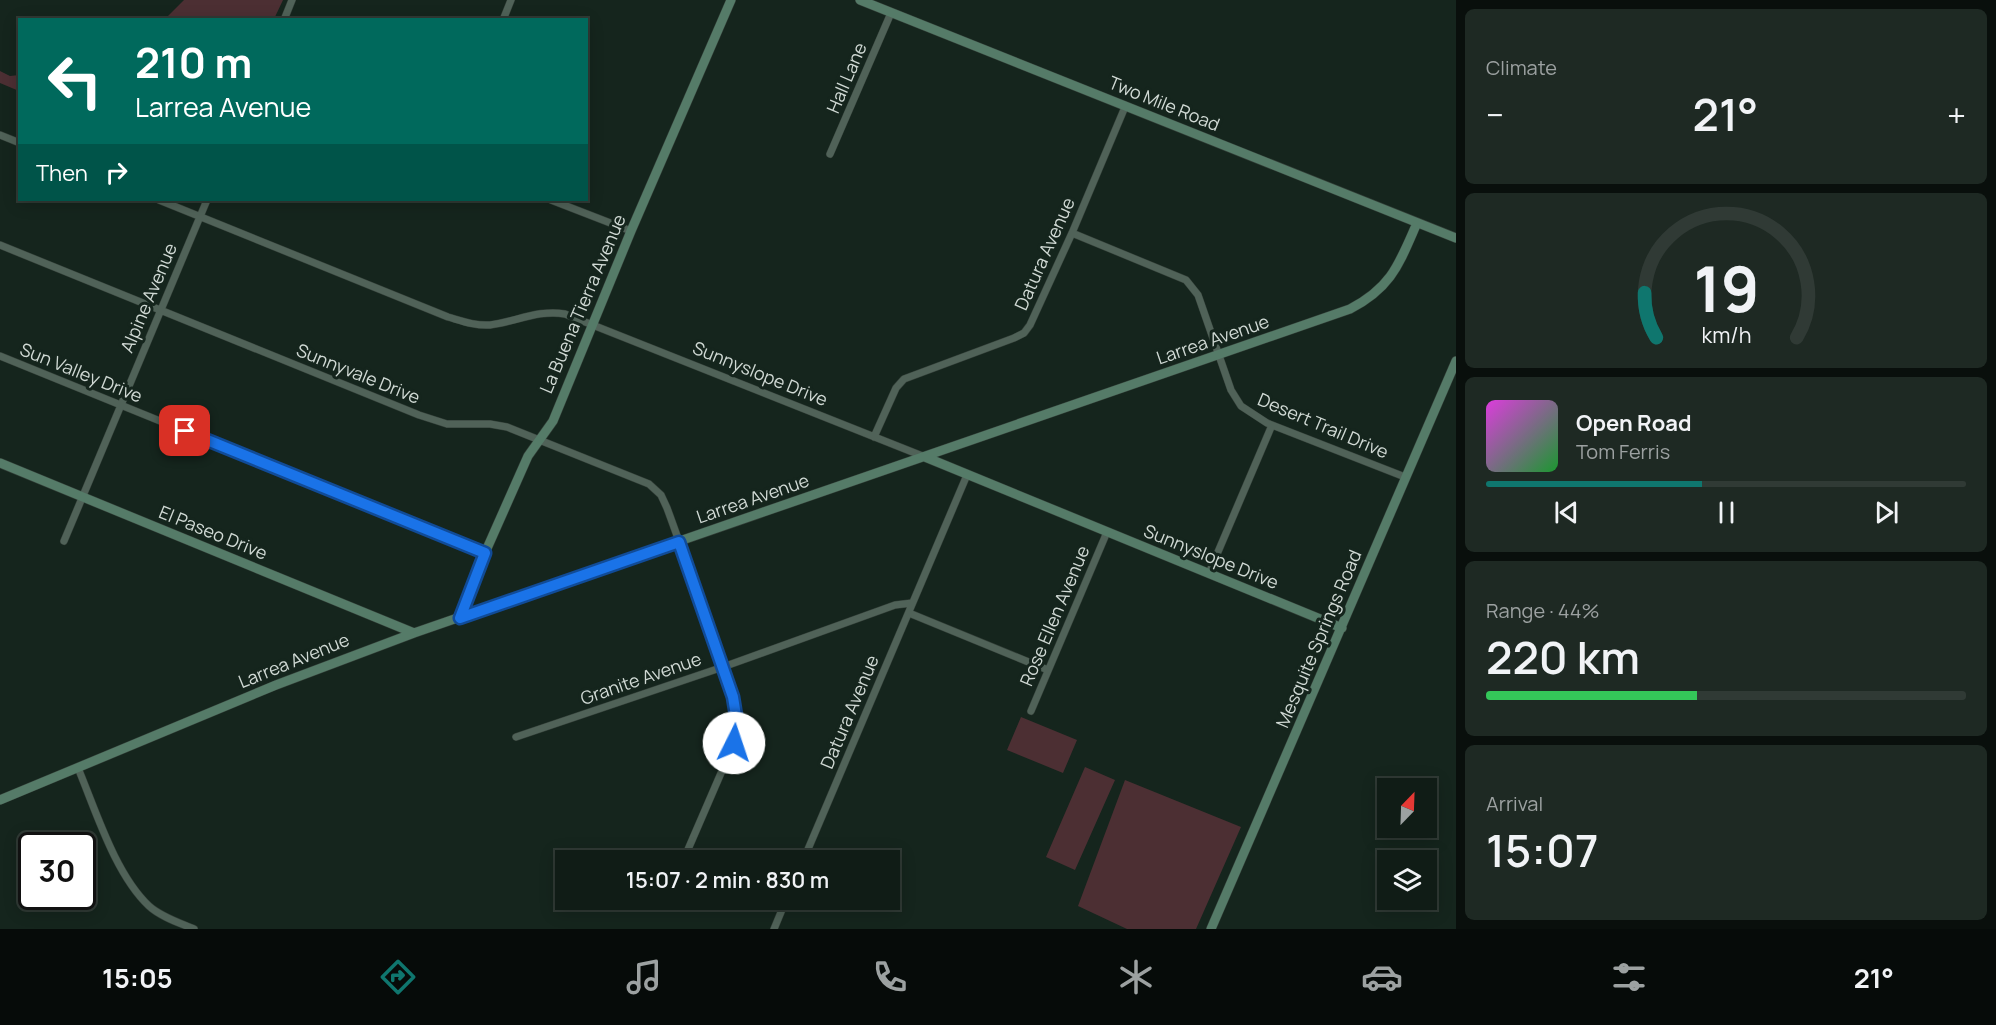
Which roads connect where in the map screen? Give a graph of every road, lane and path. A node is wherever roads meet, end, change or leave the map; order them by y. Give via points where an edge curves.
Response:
1 (292, 0) edge
2 (512, 0) edge
3 (731, 0) edge
4 (860, 0) edge
5 (891, 13) junction
6 (285, 18) edge
7 (504, 18) edge
8 (1125, 107) junction
9 (0, 135) edge
10 (18, 142) edge
11 (830, 154) dead end
12 (162, 201) edge
13 (207, 201) edge
14 (554, 201) edge
15 (200, 216) junction
16 (1418, 223) junction
17 (631, 231) junction
18 (1072, 233) junction
19 (1456, 238) edge
20 (0, 245) edge
21 (161, 310) junction
22 (593, 324) junction
23 (1220, 355) junction
24 (0, 356) edge
25 (1456, 361) edge
26 (121, 405) junction
27 (1272, 425) junction
28 (874, 437) junction
29 (540, 440) junction
30 (926, 457) junction
31 (0, 464) edge
32 (967, 475) junction
33 (1406, 477) junction
34 (82, 497) junction
35 (1107, 532) junction
36 (64, 541) dead end
37 (679, 542) junction
38 (485, 553) junction
39 (1209, 573) junction
40 (912, 603) junction
41 (909, 613) junction
42 (460, 618) junction
43 (1342, 628) junction
44 (414, 633) junction
45 (723, 667) junction
46 (1048, 670) junction
47 (1031, 711) dead end
48 (516, 737) dead end
49 (78, 768) junction
50 (0, 800) edge
51 (688, 850) edge
52 (808, 850) edge
53 (782, 910) edge
54 (194, 929) edge
55 (774, 929) edge
56 (1211, 929) edge

1 - 6 street
2 - 7 street
3 - 17 street, La Buena Tierra Avenue
4 - 5 street, Two Mile Road
5 - 8 street, Two Mile Road
5 - 11 street, Hall Lane
8 - 16 street, Two Mile Road
8 - 18 street, Datura Avenue
9 - 10 street
12 - 15 street, Sunnyslope Drive
13 - 15 street, Alpine Avenue
14 - 17 street
15 - 21 street, Alpine Avenue
15 - 22 street, Sunnyslope Drive via 469,323 491,324 557,313
16 - 19 street, Two Mile Road
16 - 23 street, Larrea Avenue via 1386,284 1364,302
17 - 22 street, La Buena Tierra Avenue
18 - 23 street, Desert Trail Drive via 1186,280 1198,295
18 - 28 street, Datura Avenue via 1024,333 904,379
20 - 21 street, Sunnyvale Drive
21 - 26 street, Alpine Avenue
21 - 29 street, Sunnyvale Drive via 419,415 447,424 507,427
22 - 28 street, Sunnyslope Drive
22 - 29 street, La Buena Tierra Avenue via 553,421
23 - 27 street, Desert Trail Drive via 1231,390 1241,406
23 - 30 street, Larrea Avenue
24 - 26 street, Sun Valley Drive
25 - 33 street, Mesquite Springs Road
26 - 34 street, Alpine Avenue
26 - 38 street, Sun Valley Drive
27 - 33 street, Desert Trail Drive
27 - 39 street
28 - 30 street, Sunnyslope Drive
29 - 37 street, Sunnyvale Drive via 649,484 661,495
29 - 38 street, La Buena Tierra Avenue via 528,456
30 - 32 street, Sunnyslope Drive
30 - 37 street, Larrea Avenue
31 - 34 street, El Paseo Drive
32 - 35 street, Sunnyslope Drive
32 - 40 street, Datura Avenue
33 - 43 street, Mesquite Springs Road
34 - 36 street, Alpine Avenue
34 - 44 street, El Paseo Drive
35 - 39 street, Sunnyslope Drive
35 - 46 street, Rose Ellen Avenue
37 - 42 street, Larrea Avenue
37 - 45 street, Sunnyvale Drive
38 - 42 street, La Buena Tierra Avenue
39 - 43 street, Sunnyslope Drive
40 - 41 street, Datura Avenue
40 - 45 street, Granite Avenue via 895,605
41 - 46 street
41 - 52 street, Datura Avenue
42 - 44 street, Larrea Avenue
43 - 56 street, Mesquite Springs Road
44 - 49 street, Larrea Avenue via 276,685
45 - 48 street, Granite Avenue
45 - 51 street, Sunnyvale Drive via 738,728
46 - 47 street, Rose Ellen Avenue
49 - 50 street, Larrea Avenue
49 - 54 street via 118,863 133,887 150,907
53 - 55 street

